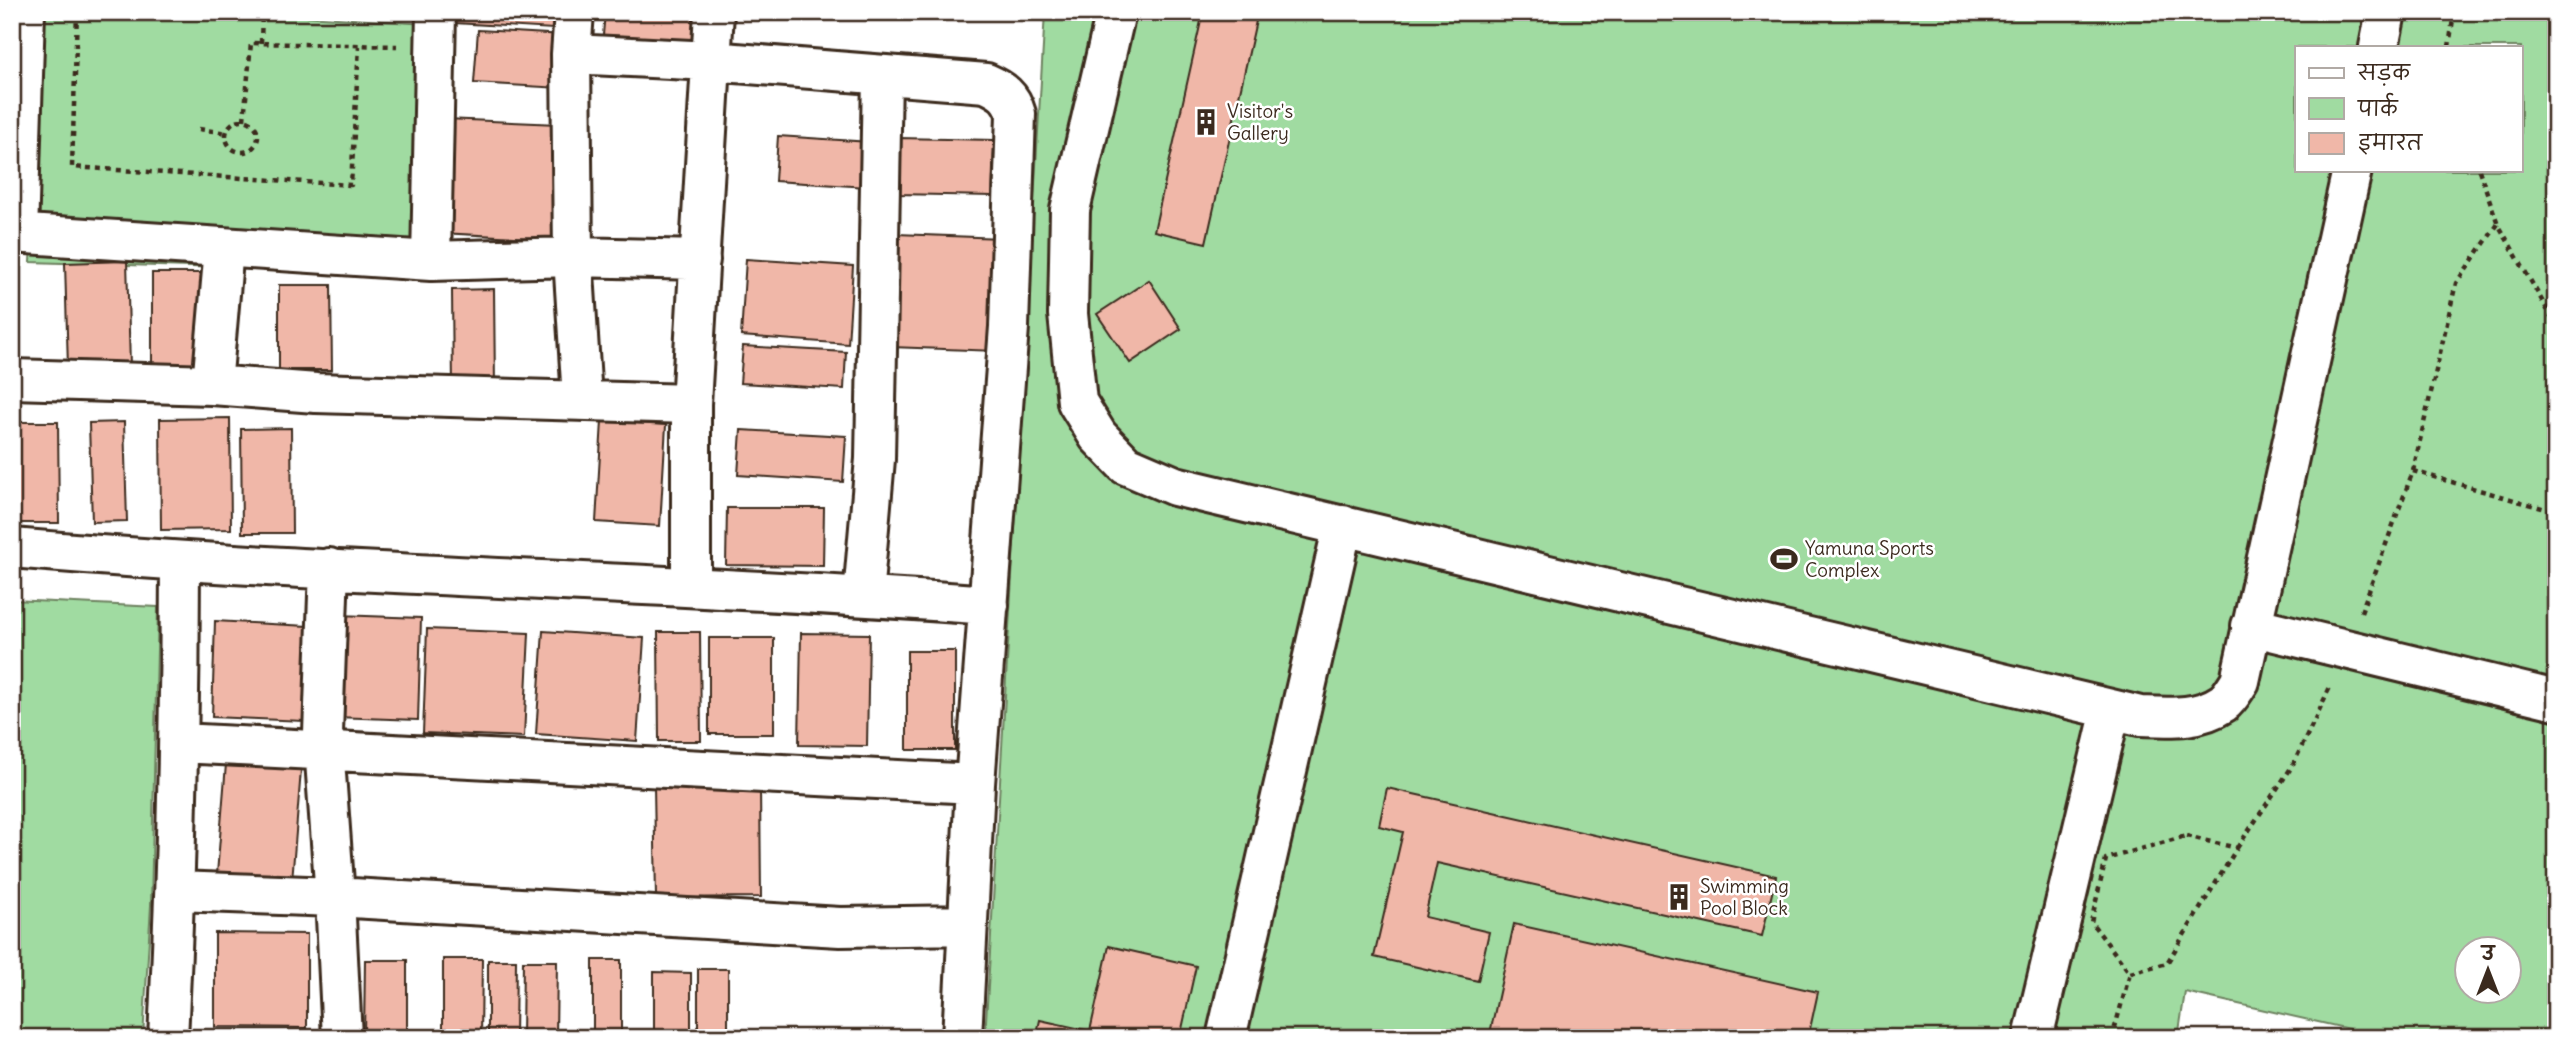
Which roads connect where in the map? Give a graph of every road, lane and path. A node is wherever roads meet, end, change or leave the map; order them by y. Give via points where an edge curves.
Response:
1 (25, 12) edge
2 (77, 12) edge
3 (262, 12) edge
4 (436, 12) edge
5 (574, 12) edge
6 (714, 12) edge
7 (1116, 12) edge
8 (2386, 12) edge
9 (2454, 12) edge
10 (261, 43) junction
11 (2379, 46) edge
12 (2449, 46) edge
13 (571, 54) junction
14 (711, 61) junction
15 (882, 75) junction
16 (244, 120) junction
17 (199, 129) dead end
18 (227, 133) junction
19 (2352, 172) edge
20 (2480, 172) edge
21 (2498, 224) junction
22 (15, 234) edge
23 (224, 248) junction
24 (573, 257) junction
25 (700, 260) junction
26 (431, 261) junction
27 (2556, 325) edge
28 (12, 379) edge
29 (212, 385) junction
30 (582, 399) junction
31 (691, 404) junction
32 (2413, 471) dead end
33 (1343, 525) junction
34 (12, 548) edge
35 (180, 562) junction
36 (329, 568) junction
37 (691, 587) junction
38 (863, 596) junction
39 (989, 605) junction
40 (2251, 626) junction
41 (2556, 700) edge
42 (2111, 710) junction
43 (180, 743) junction
44 (324, 751) junction
45 (975, 784) junction
46 (176, 891) junction
47 (335, 897) junction
48 (968, 925) junction
49 (2130, 973) junction
50 (168, 1038) edge
51 (342, 1038) edge
52 (962, 1038) edge
53 (1226, 1038) edge
54 (2033, 1038) edge
55 (2112, 1038) edge

1 - 22 street
2 - 10 path via 72,167 351,185 359,46
3 - 10 path
4 - 26 street
5 - 13 street
6 - 14 street
7 - 33 street via 1070,210 1068,314 1077,402 1098,436 1126,465 1175,486
8 - 11 street
9 - 12 path
10 - 16 path via 251,43
13 - 14 street
13 - 24 street
14 - 15 street
14 - 25 street
15 - 38 street via 875,459
15 - 39 street via 986,83 1002,90 1016,114 1009,327
16 - 18 path via 234,122
16 - 18 path via 256,128 253,147 234,149
17 - 18 path
19 - 40 street
20 - 21 path
21 - 27 path
21 - 32 path via 2456,283
22 - 23 street
23 - 26 street
23 - 29 street
24 - 25 street
24 - 26 street
24 - 30 street
25 - 31 street
28 - 29 street
29 - 30 street via 316,393
30 - 31 street
31 - 37 street
33 - 42 street
33 - 53 street
34 - 35 street
35 - 36 street
35 - 43 street
36 - 37 street
36 - 44 street
37 - 38 street
38 - 39 street
39 - 45 street
40 - 41 street
40 - 42 street via 2240,681 2225,702 2202,714 2177,717
42 - 54 street
43 - 44 street
43 - 46 street
44 - 45 street
44 - 47 street
45 - 48 street
46 - 47 street
46 - 50 street
47 - 48 street via 840,927
47 - 51 street
48 - 52 street
49 - 49 path via 2166,963 2237,848 2186,836 2106,859 2091,922
49 - 55 path

